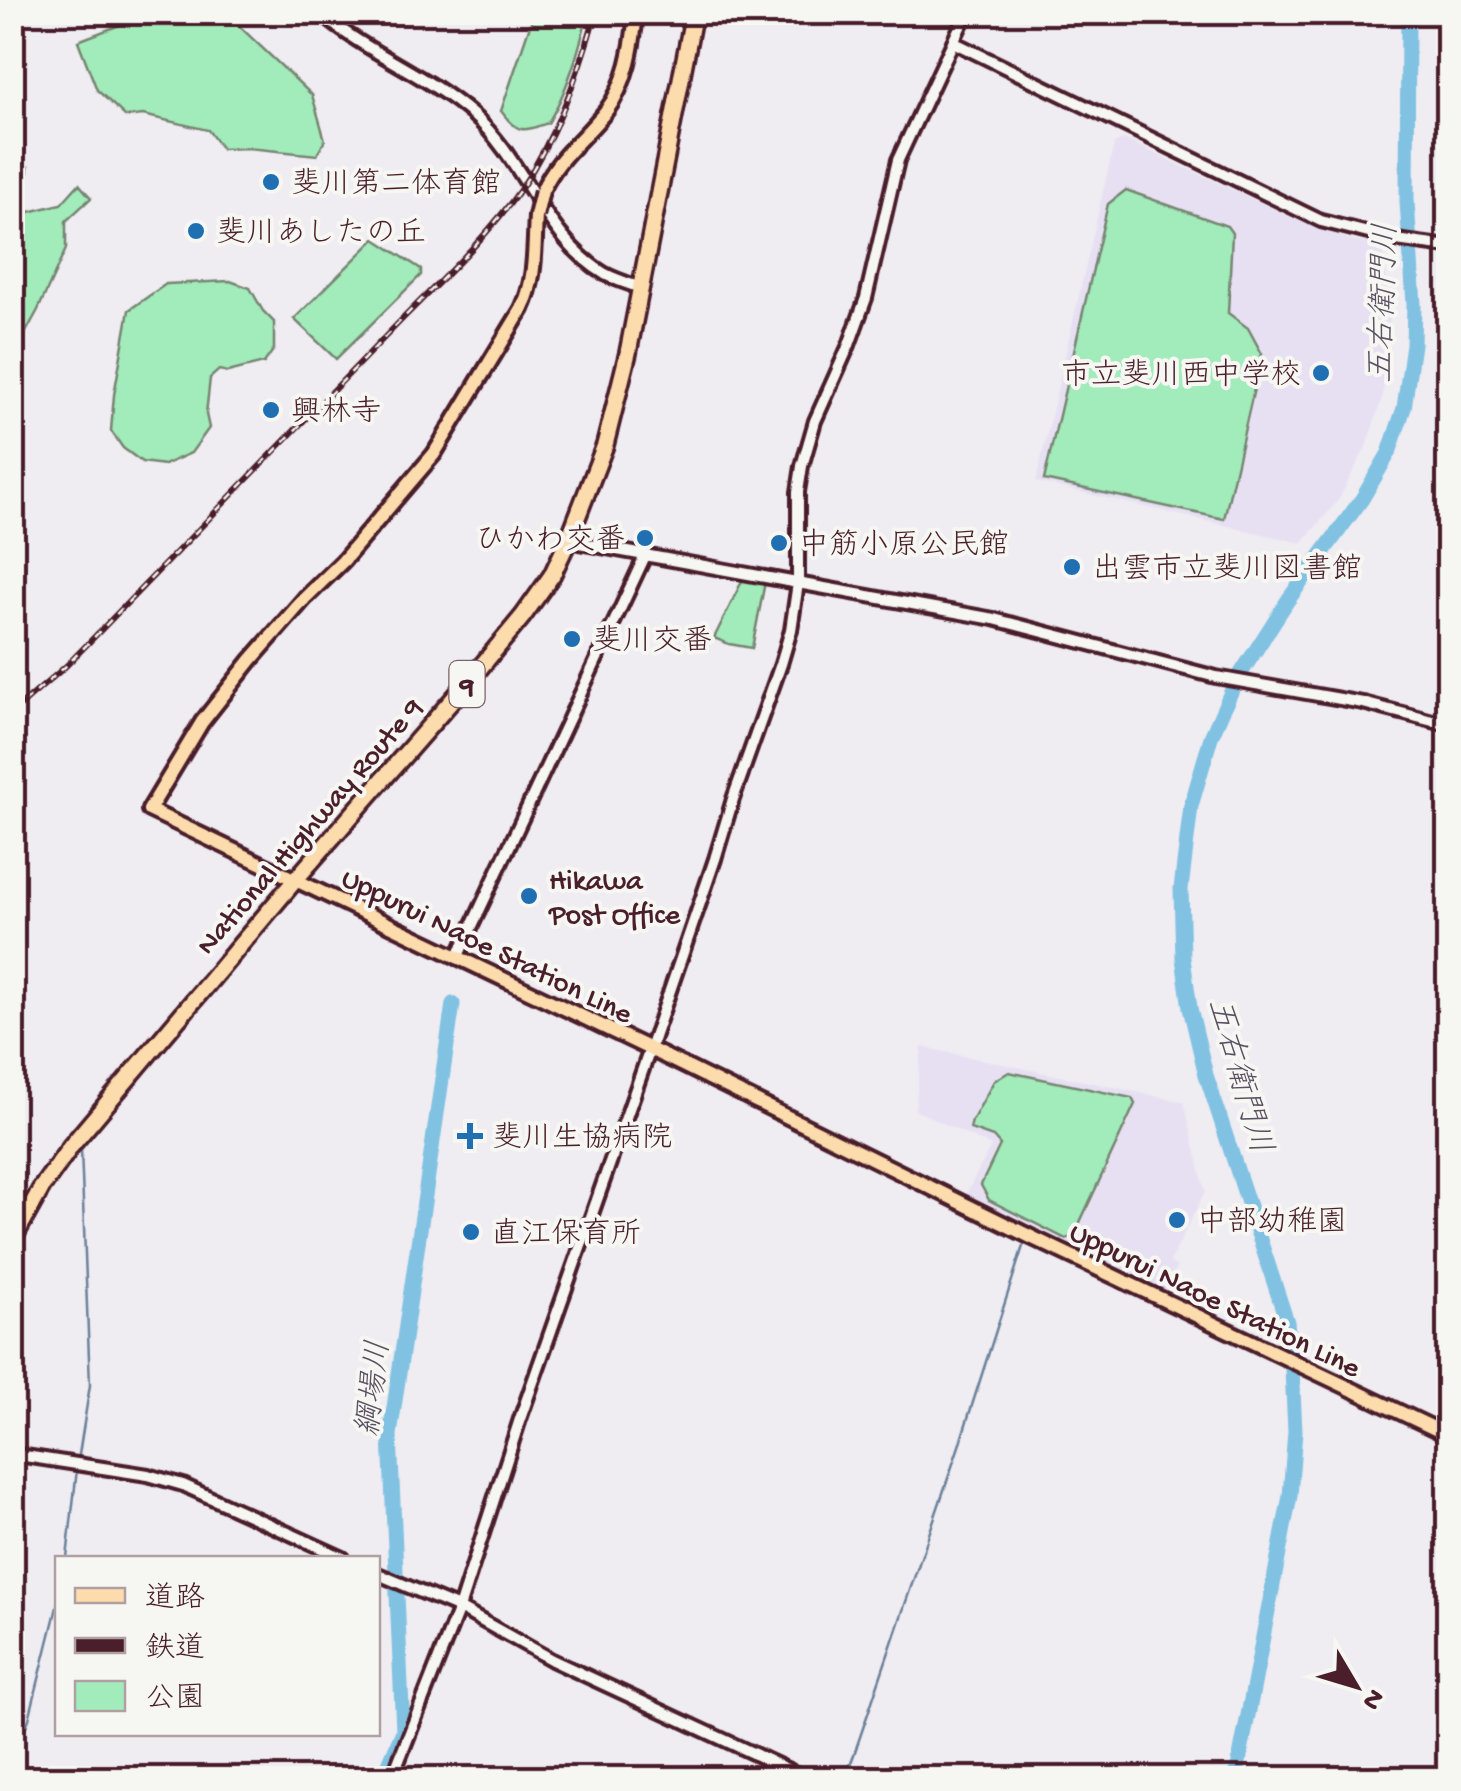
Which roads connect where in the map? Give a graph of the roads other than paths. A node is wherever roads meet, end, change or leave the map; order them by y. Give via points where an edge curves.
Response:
1 (319, 12) edge
2 (636, 12) edge
3 (694, 12) edge
4 (966, 12) edge
5 (953, 42) junction
6 (1448, 247) edge
7 (641, 288) junction
8 (568, 541) junction
9 (644, 556) junction
10 (798, 582) junction
11 (1448, 725) edge
12 (296, 879) junction
13 (457, 958) junction
14 (650, 1049) junction
15 (12, 1242) edge
16 (1448, 1435) edge
17 (12, 1454) edge
18 (339, 1556) edge
19 (380, 1575) edge
20 (459, 1608) junction
21 (392, 1778) edge
22 (806, 1778) edge

1 - 7 street via 475,116 576,250 606,274
2 - 12 main road, Uppurui Naoe Station Line, bridge via 619,90 557,162 542,191 531,290 522,310 434,454 250,660 202,722 149,810
3 - 7 highway, National Highway Route 9 / 9
4 - 5 street
5 - 6 street via 1299,212 1396,240
5 - 10 street via 898,160 866,298 802,466
7 - 8 highway, National Highway Route 9 / 9 via 605,444
8 - 9 street
8 - 12 highway, National Highway Route 9 / 9 via 523,616
9 - 10 street
9 - 13 street
10 - 11 street via 994,619 1216,677
10 - 14 street via 781,664
12 - 13 main road, Uppurui Naoe Station Line
12 - 15 highway, National Highway Route 9 / 9 via 72,1146
13 - 14 main road, Uppurui Naoe Station Line
14 - 16 main road, Uppurui Naoe Station Line
14 - 20 street
17 - 18 street via 182,1485
19 - 20 street
20 - 21 street
20 - 22 street via 552,1660

